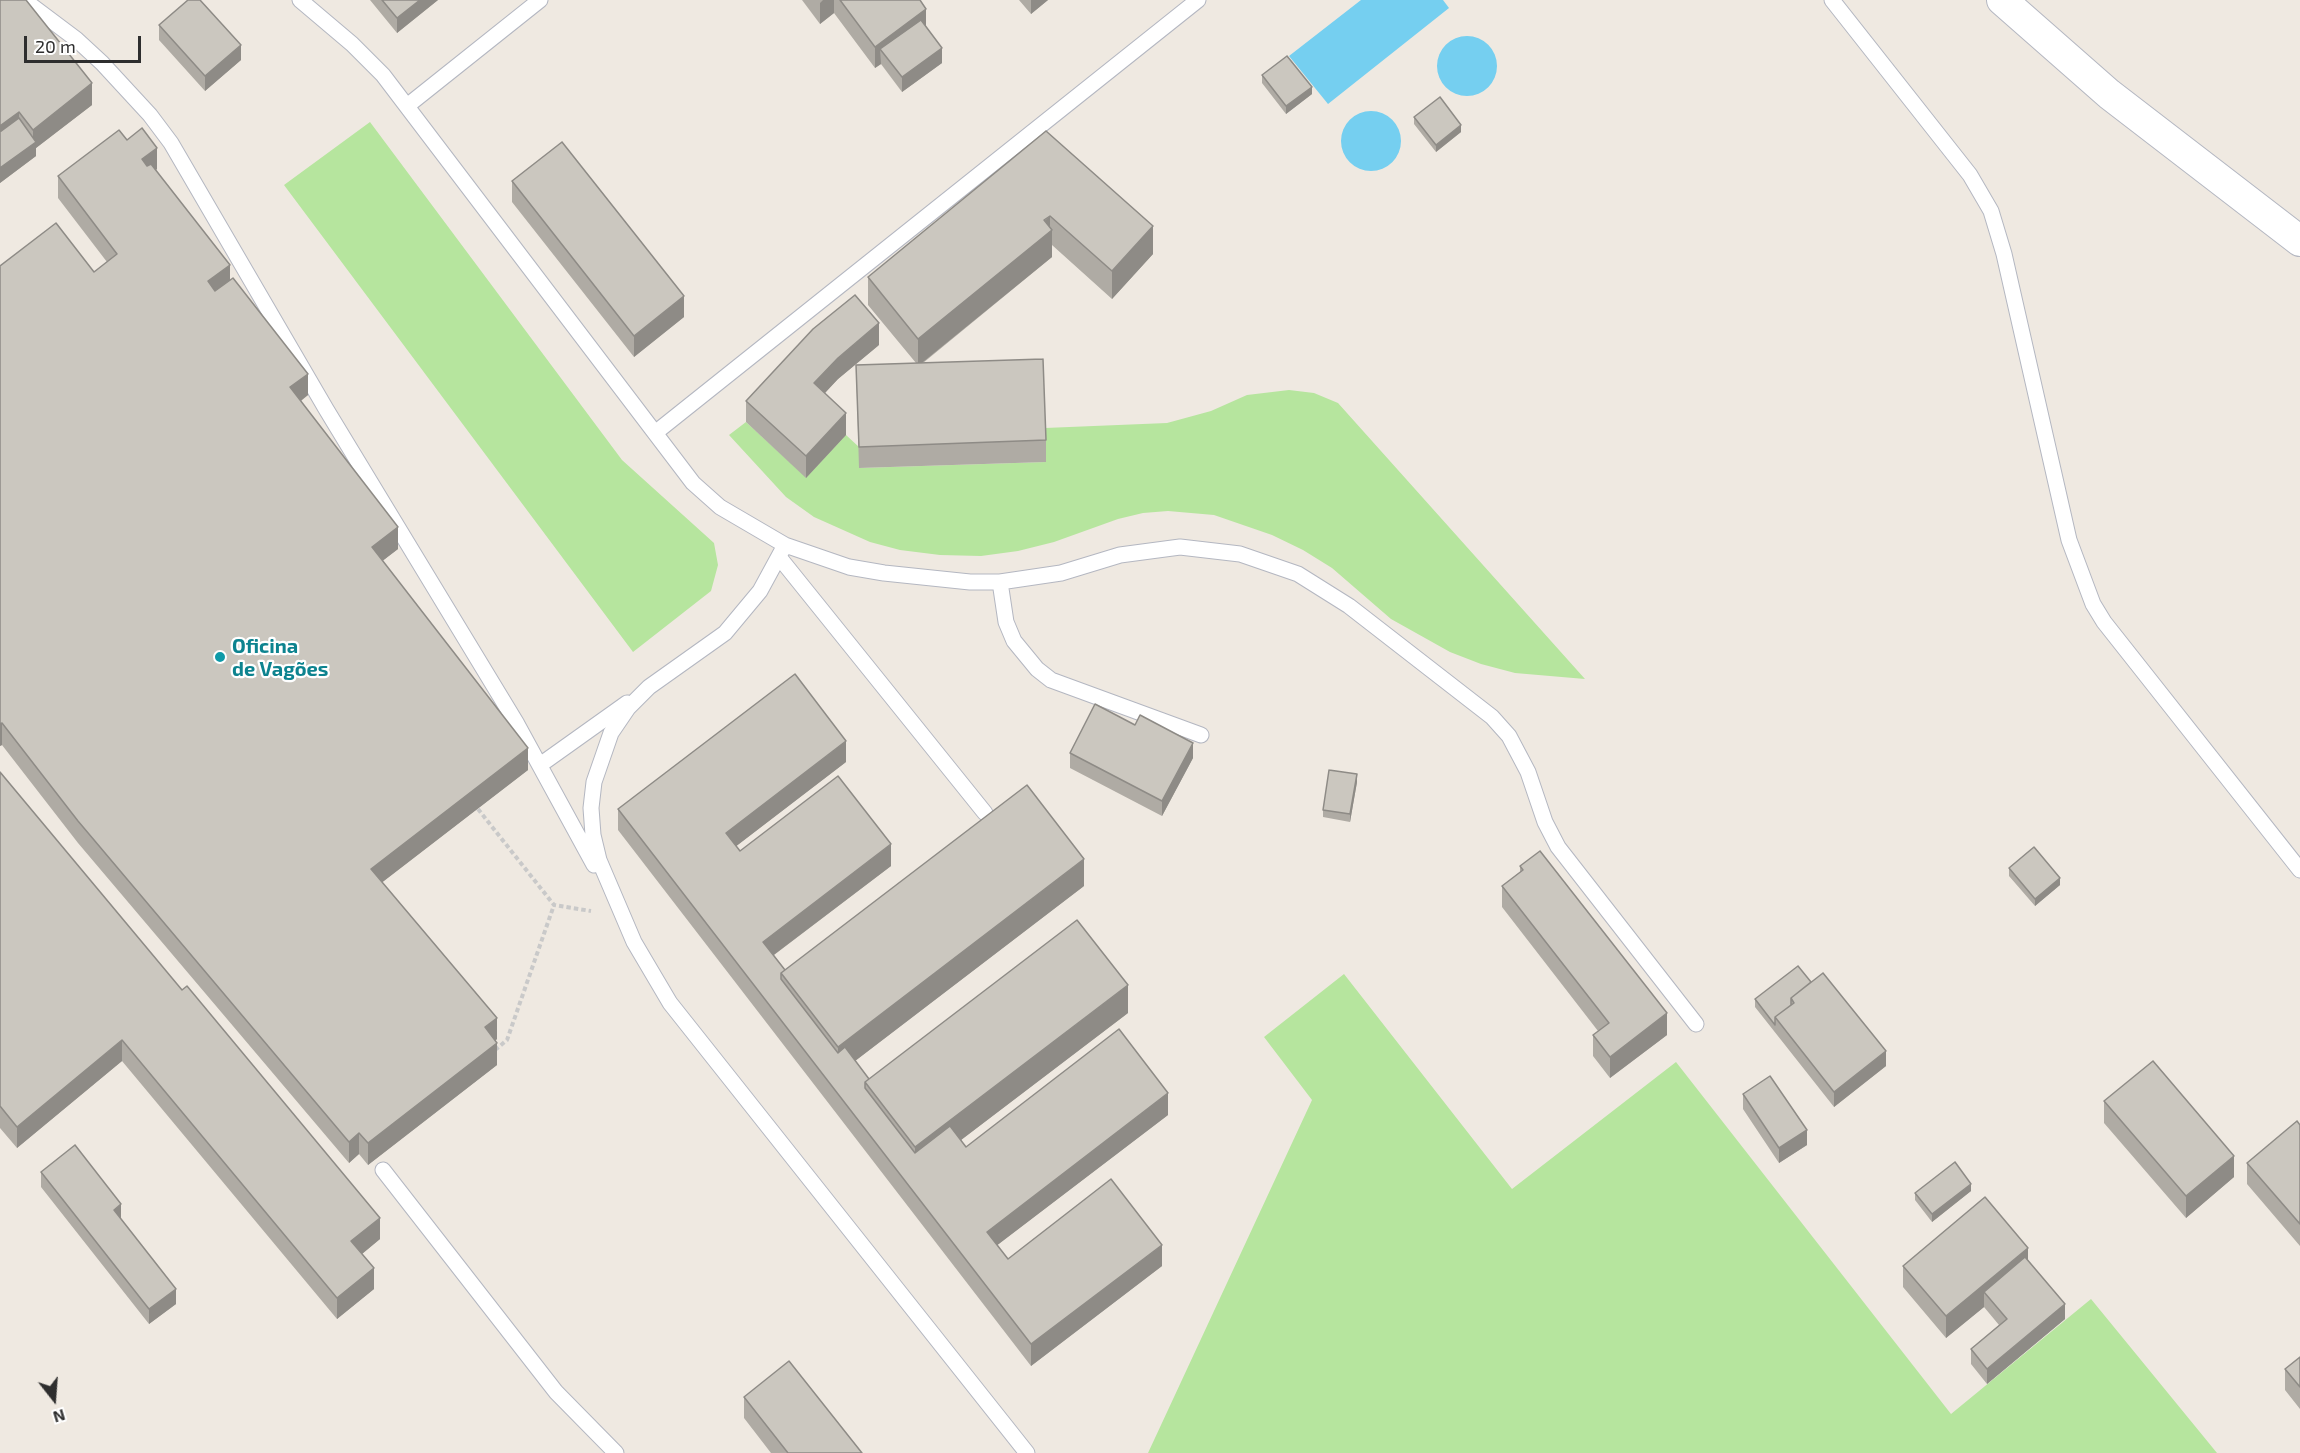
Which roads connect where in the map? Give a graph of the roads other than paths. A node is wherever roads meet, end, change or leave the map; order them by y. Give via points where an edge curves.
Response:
1 (24, 0) edge
2 (300, 0) edge
3 (540, 0) edge
4 (1198, 0) edge
5 (1832, 0) edge
6 (2002, 0) edge
7 (406, 106) junction
8 (2300, 241) edge
9 (655, 433) junction
10 (782, 551) junction
11 (1000, 582) junction
12 (649, 687) junction
13 (1201, 735) dead end
14 (540, 765) junction
15 (985, 813) dead end
16 (2300, 870) edge
17 (622, 915) junction
18 (1696, 1023) dead end
19 (383, 1170) dead end
20 (616, 1453) edge
21 (1027, 1453) edge

1 - 14 lane via 102,63 171,143
2 - 7 lane via 383,75
3 - 7 lane
4 - 9 lane
5 - 16 lane via 1970,175 1991,211 2069,540 2093,603
6 - 8 street via 2109,94
7 - 9 lane
9 - 10 lane via 693,483
10 - 11 lane via 849,567
10 - 12 lane via 760,591 725,633
10 - 15 lane
11 - 13 lane via 1006,622 1014,641 1051,680
11 - 18 lane via 1061,573 1120,555 1180,547 1220,550 1270,562 1324,588 1492,717 1509,736 1558,847
12 - 14 lane
12 - 17 lane via 628,708 612,733 593,791 593,835 598,860
14 - 17 lane
17 - 21 lane via 670,1003
19 - 20 lane via 556,1392

